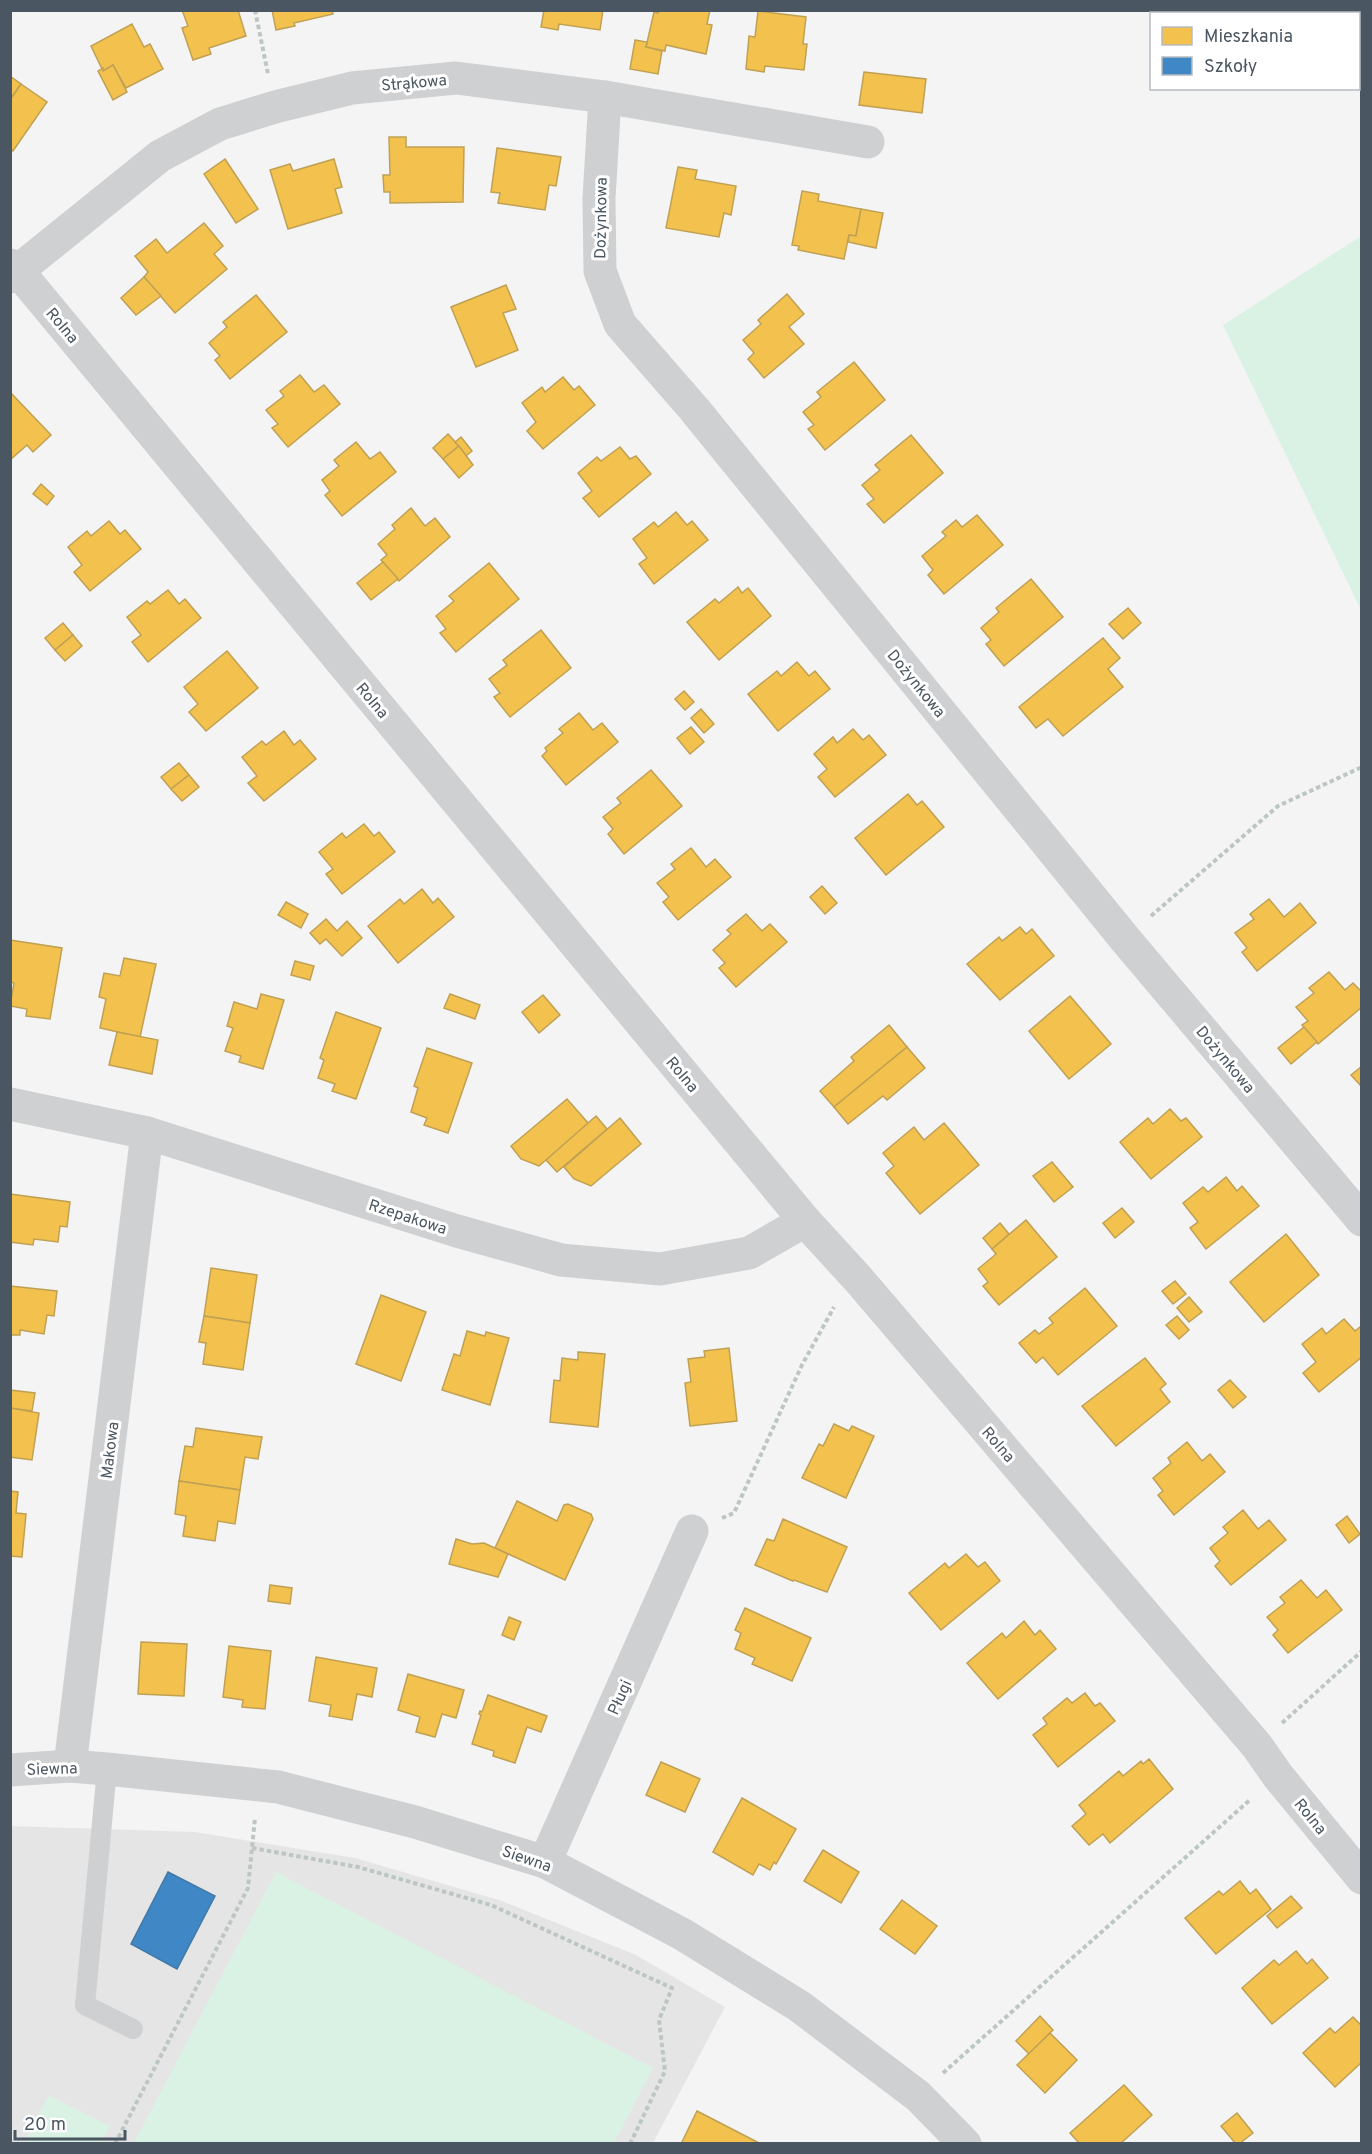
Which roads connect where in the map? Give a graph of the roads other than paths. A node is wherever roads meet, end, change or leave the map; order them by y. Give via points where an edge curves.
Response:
1 (605, 97) junction
2 (868, 142) dead end
3 (13, 271) edge
4 (10, 1104) edge
5 (147, 1133) junction
6 (1362, 1220) edge
7 (805, 1221) junction
8 (692, 1531) road end
9 (70, 1766) junction
10 (106, 1769) junction
11 (10, 1770) edge
12 (545, 1862) junction
13 (1362, 1878) edge
14 (133, 2029) dead end
15 (965, 2144) edge

1 - 2 street, Strąkowa
1 - 3 street, Strąkowa via 456,78 352,88 275,107 220,124 160,156
1 - 6 street, Dożynkowa via 599,198 600,271 620,324 702,418 1125,939
3 - 7 street, Rolna
4 - 5 street, Rzepakowa
5 - 7 street, Rzepakowa via 561,1260 660,1269 749,1253
5 - 9 street, Makowa
7 - 13 street, Rolna via 1257,1746
8 - 12 street, Pługi
9 - 10 street, Siewna
9 - 11 street, Siewna
10 - 12 street, Siewna via 278,1787 415,1822
10 - 14 lane via 85,2005
12 - 15 street, Siewna via 682,1934 799,2006 918,2096

